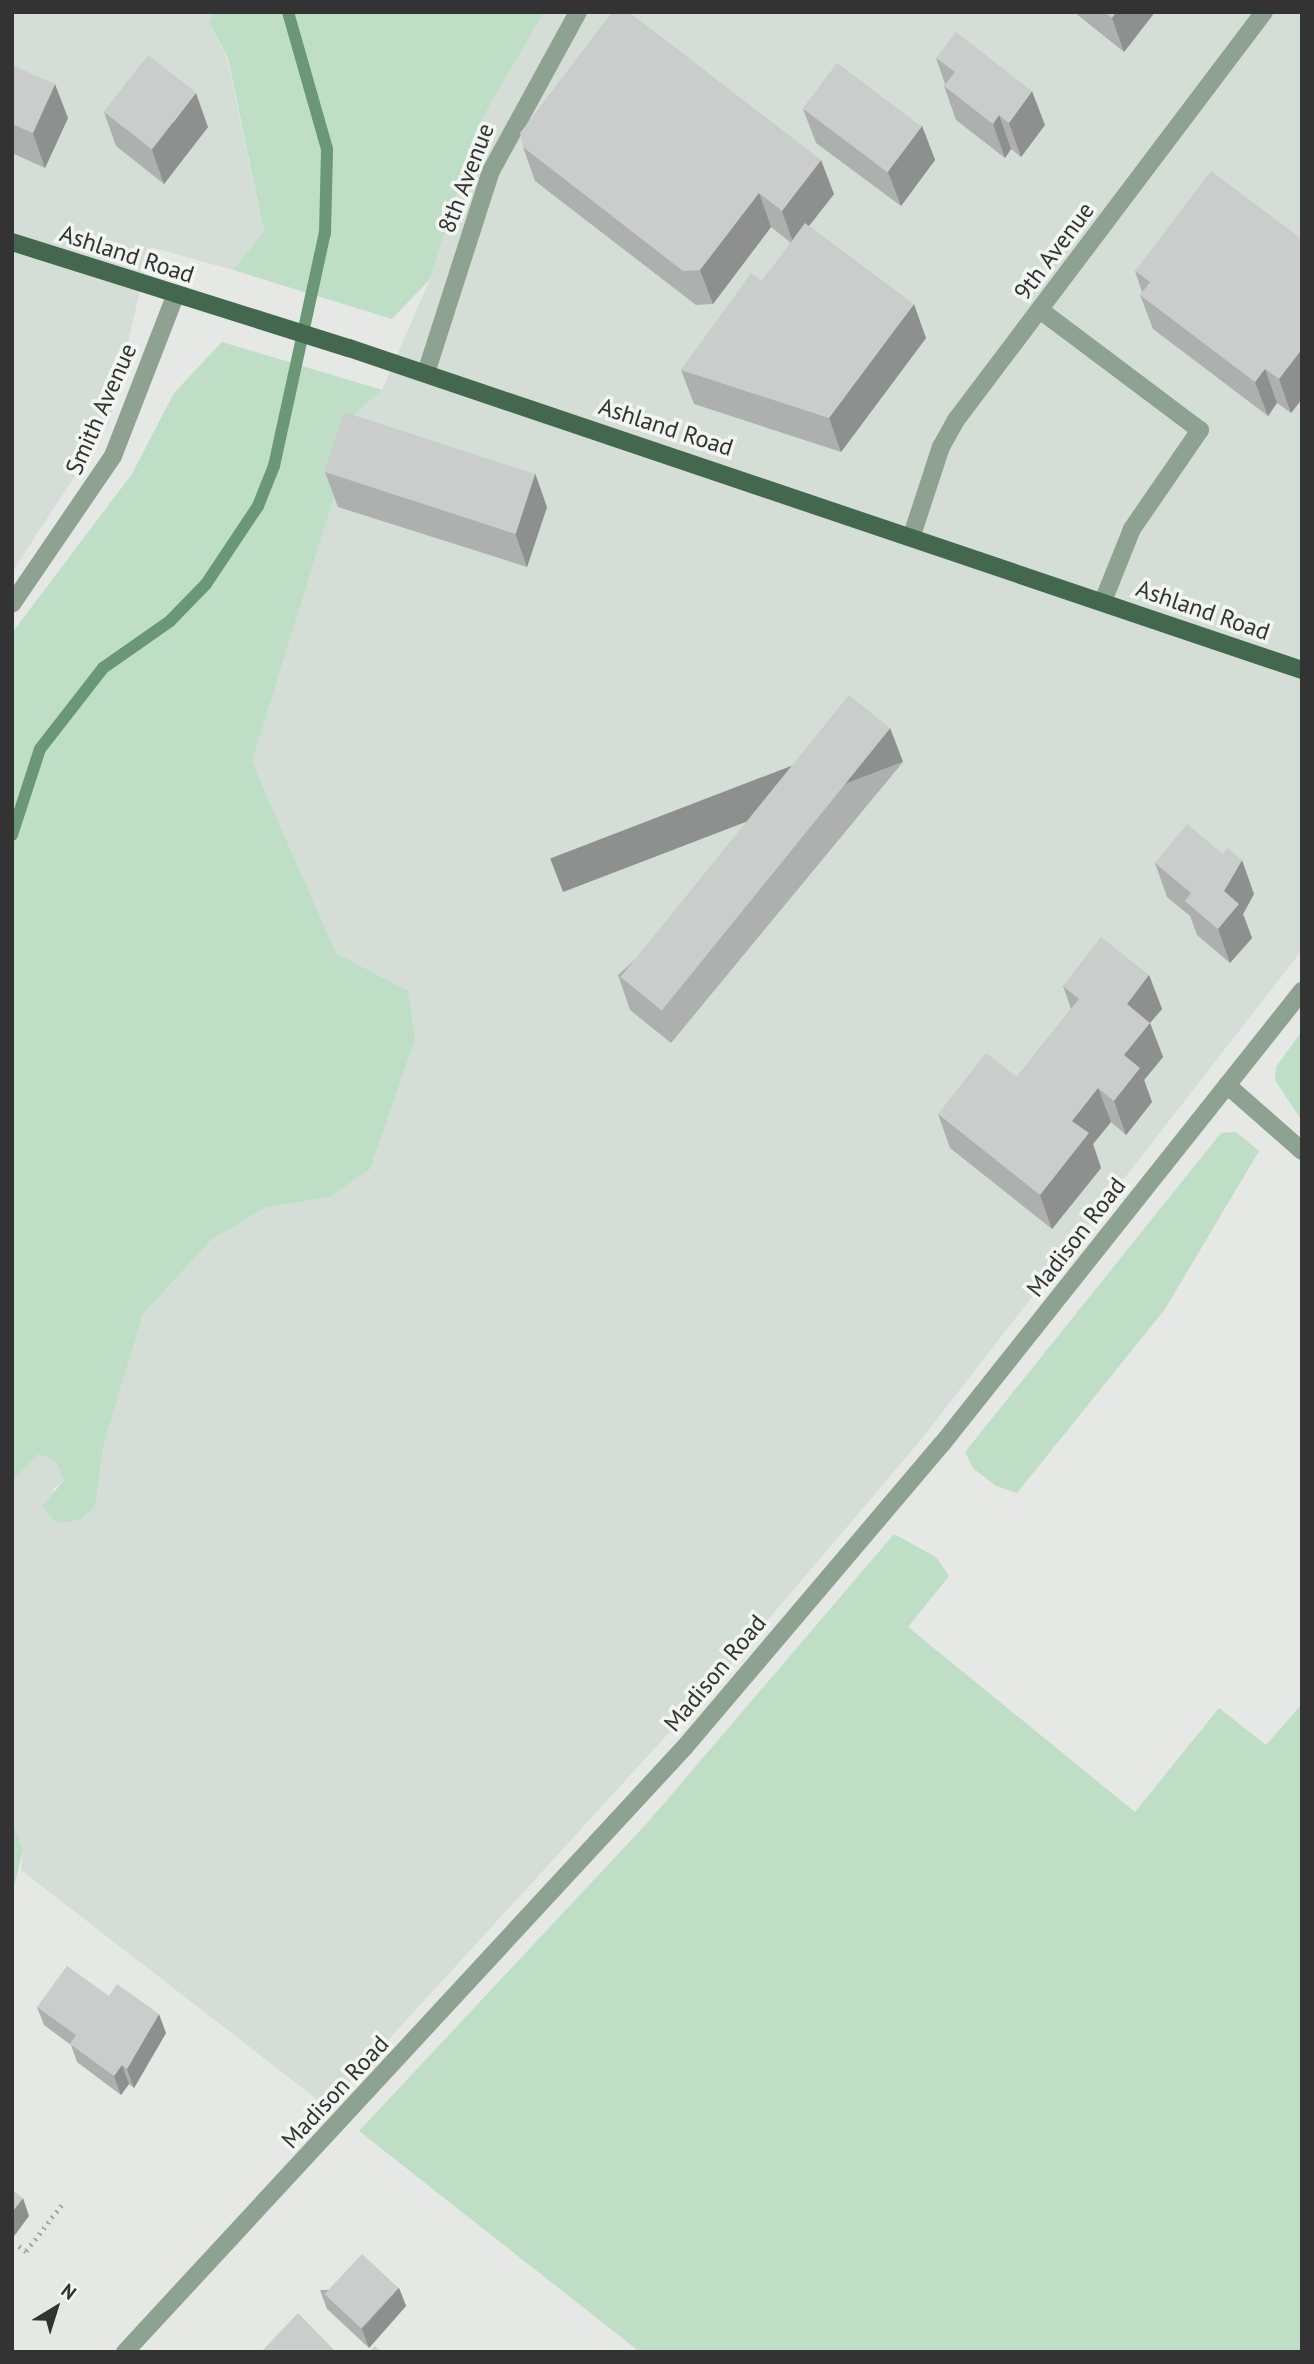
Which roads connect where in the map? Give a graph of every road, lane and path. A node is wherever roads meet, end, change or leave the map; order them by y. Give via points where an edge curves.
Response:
1 (578, 12) edge
2 (1264, 12) edge
3 (12, 242) edge
4 (175, 296) junction
5 (1040, 310) junction
6 (426, 373) junction
7 (912, 535) junction
8 (1103, 601) junction
9 (12, 604) edge
10 (1302, 670) edge
11 (1302, 991) edge
12 (1227, 1085) junction
13 (1302, 1151) edge
14 (63, 2203) dead end
15 (19, 2246) dead end
16 (125, 2352) edge

1 - 6 street, 8th Avenue via 491,171
2 - 5 street, 9th Avenue
3 - 4 main road, Ashland Road
4 - 6 main road, Ashland Road
4 - 9 street, Smith Avenue via 113,456
5 - 7 street, 9th Avenue via 946,438
5 - 8 street via 1200,430 1132,529
6 - 7 main road, Ashland Road
7 - 8 main road, Ashland Road
8 - 10 main road, Ashland Road
11 - 12 street, Madison Road
12 - 13 street
12 - 16 street, Madison Road via 942,1444 684,1748
14 - 15 path via 26,2251

